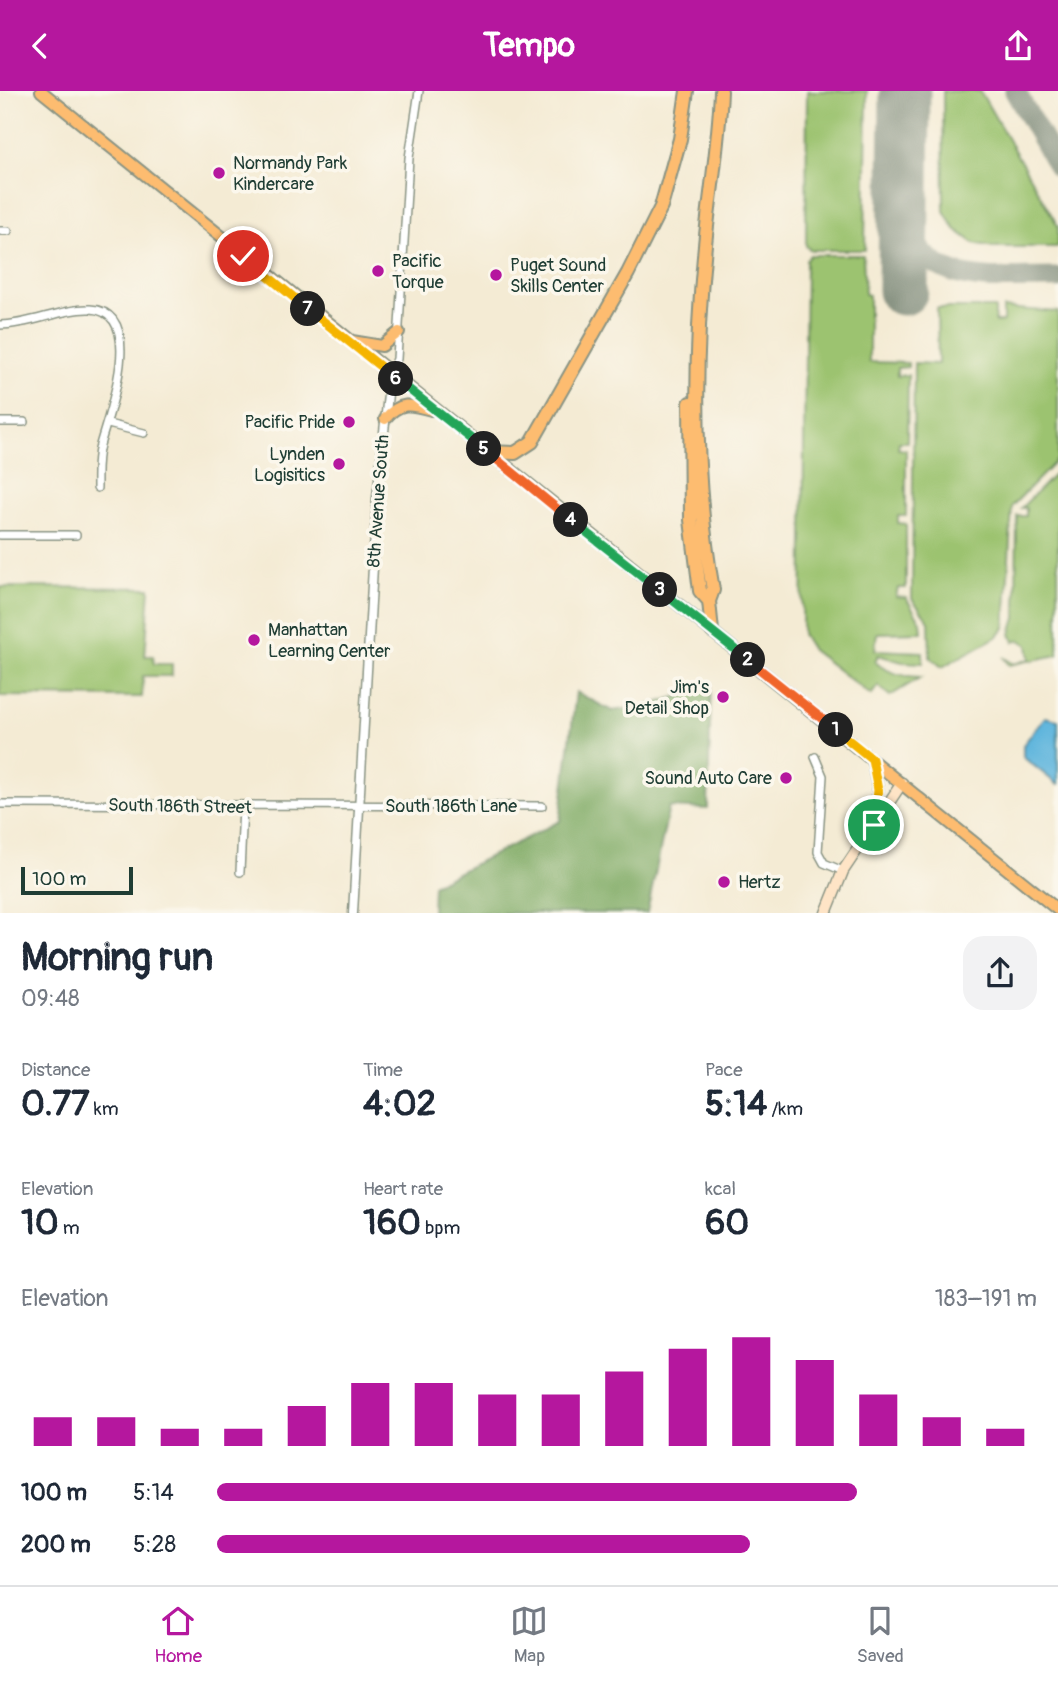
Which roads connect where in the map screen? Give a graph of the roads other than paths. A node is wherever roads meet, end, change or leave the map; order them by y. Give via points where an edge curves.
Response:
1 (41, 91) edge
2 (419, 91) edge
3 (687, 91) edge
4 (713, 91) edge
5 (721, 91) edge
6 (0, 325) edge
7 (399, 332) junction
8 (343, 337) junction
9 (390, 375) junction
10 (438, 412) junction
11 (385, 419) junction
12 (0, 422) edge
13 (24, 422) dead end
14 (108, 424) junction
15 (144, 433) dead end
16 (488, 452) junction
17 (97, 488) dead end
18 (0, 535) edge
19 (76, 535) dead end
20 (709, 601) junction
21 (712, 631) junction
22 (815, 757) dead end
23 (872, 759) junction
24 (902, 783) junction
25 (0, 804) edge
26 (360, 805) junction
27 (542, 806) dead end
28 (243, 807) junction
29 (874, 825) junction
30 (843, 871) junction
31 (240, 872) dead end
32 (1058, 910) edge
33 (353, 913) edge
34 (826, 913) edge

1 - 8 main road
2 - 7 street, 8th Avenue South via 409,158
3 - 16 highway via 680,139 660,207 621,285 531,442 515,453
4 - 20 highway via 695,260 688,474 697,576 700,591
5 - 20 highway via 699,360 702,488 713,590
6 - 14 street via 83,309 107,314 121,341 118,384
7 - 8 main road via 389,343 374,347
7 - 9 street, 8th Avenue South via 397,359
8 - 9 main road
9 - 10 main road
9 - 11 street, 8th Avenue South
10 - 11 main road via 405,403
10 - 16 main road
11 - 26 street, 8th Avenue South
12 - 13 street
14 - 15 street
14 - 17 street via 98,455
16 - 21 main road
18 - 19 street
20 - 21 highway
21 - 23 main road
22 - 30 street via 823,776 818,852 824,863
23 - 24 main road
23 - 29 main road via 878,790
24 - 29 main road
24 - 32 main road
25 - 28 street, South 186th Street
26 - 27 street, South 186th Lane
26 - 28 street, South 186th Street
26 - 33 street, 8th Avenue South
28 - 31 street
29 - 30 main road
30 - 34 main road

